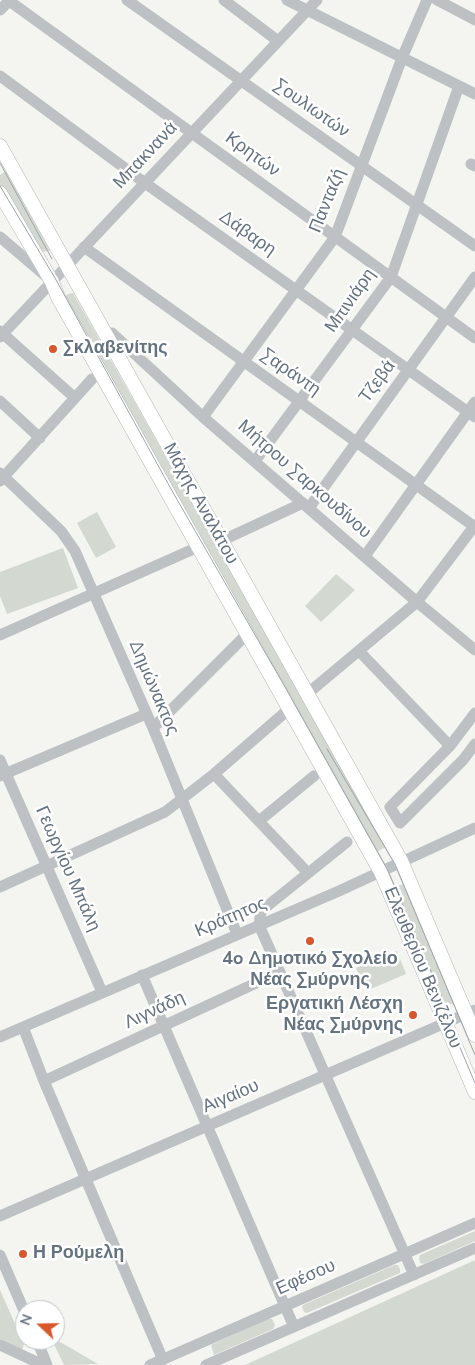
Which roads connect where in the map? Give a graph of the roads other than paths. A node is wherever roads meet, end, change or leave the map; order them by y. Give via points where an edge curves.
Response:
1 (9, 0) edge
2 (127, 0) edge
3 (224, 0) edge
4 (288, 0) edge
5 (317, 0) edge
6 (427, 0) edge
7 (437, 0) edge
8 (307, 5) edge
9 (0, 10) edge
10 (475, 20) edge
11 (278, 41) junction
12 (402, 58) junction
13 (0, 76) edge
14 (241, 81) junction
15 (460, 86) junction
16 (475, 94) edge
17 (192, 134) junction
18 (0, 146) edge
19 (361, 165) junction
20 (145, 183) junction
21 (0, 193) edge
22 (416, 204) junction
23 (0, 237) edge
24 (335, 237) junction
25 (475, 246) edge
26 (84, 247) junction
27 (67, 265) junction
28 (391, 277) junction
29 (475, 277) edge
30 (52, 282) junction
31 (296, 290) junction
32 (446, 317) junction
33 (352, 330) junction
34 (1, 334) edge
35 (112, 334) dead end
36 (475, 338) edge
37 (243, 362) junction
38 (408, 370) junction
39 (92, 379) dead end
40 (75, 398) junction
41 (0, 401) edge
42 (300, 402) junction
43 (473, 410) edge
44 (203, 417) junction
45 (40, 438) junction
46 (356, 443) junction
47 (255, 461) junction
48 (1, 477) edge
49 (416, 485) junction
50 (306, 506) junction
51 (475, 526) edge
52 (221, 542) junction
53 (198, 547) junction
54 (365, 556) junction
55 (93, 594) junction
56 (417, 602) junction
57 (247, 634) junction
58 (0, 635) edge
59 (475, 650) edge
60 (359, 651) junction
61 (307, 694) junction
62 (289, 709) junction
63 (475, 713) edge
64 (146, 714) junction
65 (153, 728) junction
66 (475, 744) edge
67 (450, 746) junction
68 (0, 760) edge
69 (431, 766) junction
70 (214, 774) junction
71 (3, 775) edge
72 (314, 776) dead end
73 (444, 780) junction
74 (181, 800) junction
75 (259, 821) junction
76 (475, 828) edge
77 (347, 842) dead end
78 (401, 862) junction
79 (47, 867) junction
80 (381, 872) junction
81 (308, 873) junction
82 (0, 888) edge
83 (259, 925) junction
84 (237, 934) junction
85 (280, 972) junction
86 (142, 975) junction
87 (102, 992) junction
88 (471, 1012) edge
89 (446, 1023) junction
90 (164, 1026) junction
91 (23, 1027) junction
92 (475, 1035) edge
93 (0, 1037) edge
94 (326, 1075) junction
95 (44, 1081) junction
96 (475, 1092) edge
97 (207, 1127) junction
98 (86, 1179) junction
99 (0, 1216) edge
100 (475, 1223) edge
101 (475, 1248) edge
102 (406, 1253) junction
103 (0, 1254) edge
104 (414, 1275) junction
105 (19, 1300) edge
106 (285, 1306) junction
107 (294, 1327) junction
108 (0, 1345) edge
109 (41, 1350) edge
110 (163, 1360) junction
111 (43, 1365) edge
112 (47, 1365) edge
113 (150, 1365) edge
114 (206, 1365) edge

1 - 9 street
1 - 17 street, Κρητών
2 - 14 street, Σουλιωτών
3 - 11 street
4 - 8 street
5 - 8 street, Μπακνανά
6 - 12 street, Πανταζή
7 - 10 street
8 - 11 street, Μπακνανά
8 - 12 street
11 - 14 street, Μπακνανά
12 - 15 street
12 - 19 street, Πανταζή
13 - 20 street, Δάβαρη
14 - 17 street, Μπακνανά
14 - 19 street, Σουλιωτών
15 - 16 street
15 - 22 street, Μπινιάρη
17 - 20 street, Μπακνανά
17 - 24 street, Κρητών
18 - 27 main road, Μάχης Αναλάτου
19 - 22 street, Σουλιωτών
19 - 24 street, Πανταζή
20 - 26 street, Μπακνανά
20 - 31 street, Δάβαρη
21 - 30 main road, Μάχης Αναλάτου
22 - 25 street, Σουλιωτών
22 - 28 street, Μπινιάρη
23 - 30 street
24 - 28 street, Κρητών
24 - 31 street, Πανταζή
26 - 27 street, Μπακνανά
26 - 37 street, Σαράντη
27 - 30 street, Μπακνανά
27 - 52 main road, Μάχης Αναλάτου
28 - 32 street, Κρητών
28 - 33 street, Μπινιάρη
29 - 32 street, Τζεβά
30 - 34 street, Μπακνανά
30 - 53 main road, Μάχης Αναλάτου
31 - 33 street, Δάβαρη
31 - 37 street, Πανταζή
32 - 36 street, Κρητών
32 - 38 street, Τζεβά
33 - 38 street, Δάβαρη
33 - 42 street, Μπινιάρη
34 - 40 street
35 - 44 street, Μήτρου Σαρκουδίνου
37 - 42 street, Σαράντη
37 - 44 street, Πανταζή
38 - 43 street, Δάβαρη
38 - 46 street, Τζεβά
39 - 40 street
40 - 45 street
41 - 45 street
42 - 46 street, Σαράντη
42 - 47 street, Μπινιάρη
43 - 49 street
44 - 47 street, Μήτρου Σαρκουδίνου
45 - 48 street
46 - 49 street, Σαράντη
46 - 50 street, Τζεβά
47 - 50 street, Μήτρου Σαρκουδίνου
48 - 55 street, Δημώνακτος via 61,531 75,552
49 - 51 street, Σαράντη
49 - 54 street
50 - 52 street
50 - 54 street, Μήτρου Σαρκουδίνου
51 - 56 street
52 - 61 main road, Μάχης Αναλάτου
53 - 55 street
53 - 57 main road, Μάχης Αναλάτου
54 - 56 street, Μήτρου Σαρκουδίνου
55 - 58 street
55 - 64 street, Δημώνακτος
56 - 59 street, Μήτρου Σαρκουδίνου
56 - 60 street
57 - 62 main road, Μάχης Αναλάτου
57 - 65 street
60 - 61 street
60 - 67 street
61 - 78 main road, Μάχης Αναλάτου
62 - 70 street
62 - 80 main road, Μάχης Αναλάτου
63 - 67 street
64 - 65 street, Δημώνακτος
64 - 71 street
65 - 74 street, Δημώνακτος
66 - 73 street
67 - 69 street
68 - 71 street, Γεωργίου Μπάλη
69 - 73 street
69 - 73 street via 390,807 400,823
70 - 74 street
70 - 75 street
71 - 79 street, Γεωργίου Μπάλη
72 - 75 street
74 - 79 street via 165,812
74 - 84 street, Δημώνακτος
75 - 81 street
76 - 78 street, Κράτητος
77 - 81 street
78 - 80 street, Κράτητος
78 - 88 main road, Ελευθερίου Βενιζέλου
79 - 82 street
79 - 87 street, Γεωργίου Μπάλη
80 - 83 street, Κράτητος
80 - 89 main road, Ελευθερίου Βενιζέλου
81 - 83 street via 261,911
83 - 84 street, Κράτητος
83 - 85 street
84 - 86 street, Κράτητος
85 - 90 street, Λιγνάδη
85 - 94 street
86 - 87 street, Κράτητος
86 - 90 street
87 - 91 street, Κράτητος
88 - 89 street, Αιγαίου
88 - 92 main road, Ελευθερίου Βενιζέλου
89 - 94 street, Αιγαίου
89 - 96 main road, Ελευθερίου Βενιζέλου
90 - 95 street, Λιγνάδη
90 - 97 street
91 - 93 street, Κράτητος
91 - 95 street
94 - 97 street, Αιγαίου
94 - 102 street
95 - 98 street
97 - 98 street, Αιγαίου
97 - 106 street
98 - 99 street, Αιγαίου
98 - 110 street
100 - 102 street, Εφέσου
101 - 104 street
102 - 104 street
102 - 106 street, Εφέσου
103 - 105 street
104 - 107 street
106 - 107 street
106 - 110 street, Εφέσου
107 - 114 street
108 - 111 street
109 - 112 street
110 - 113 street, Εφέσου

